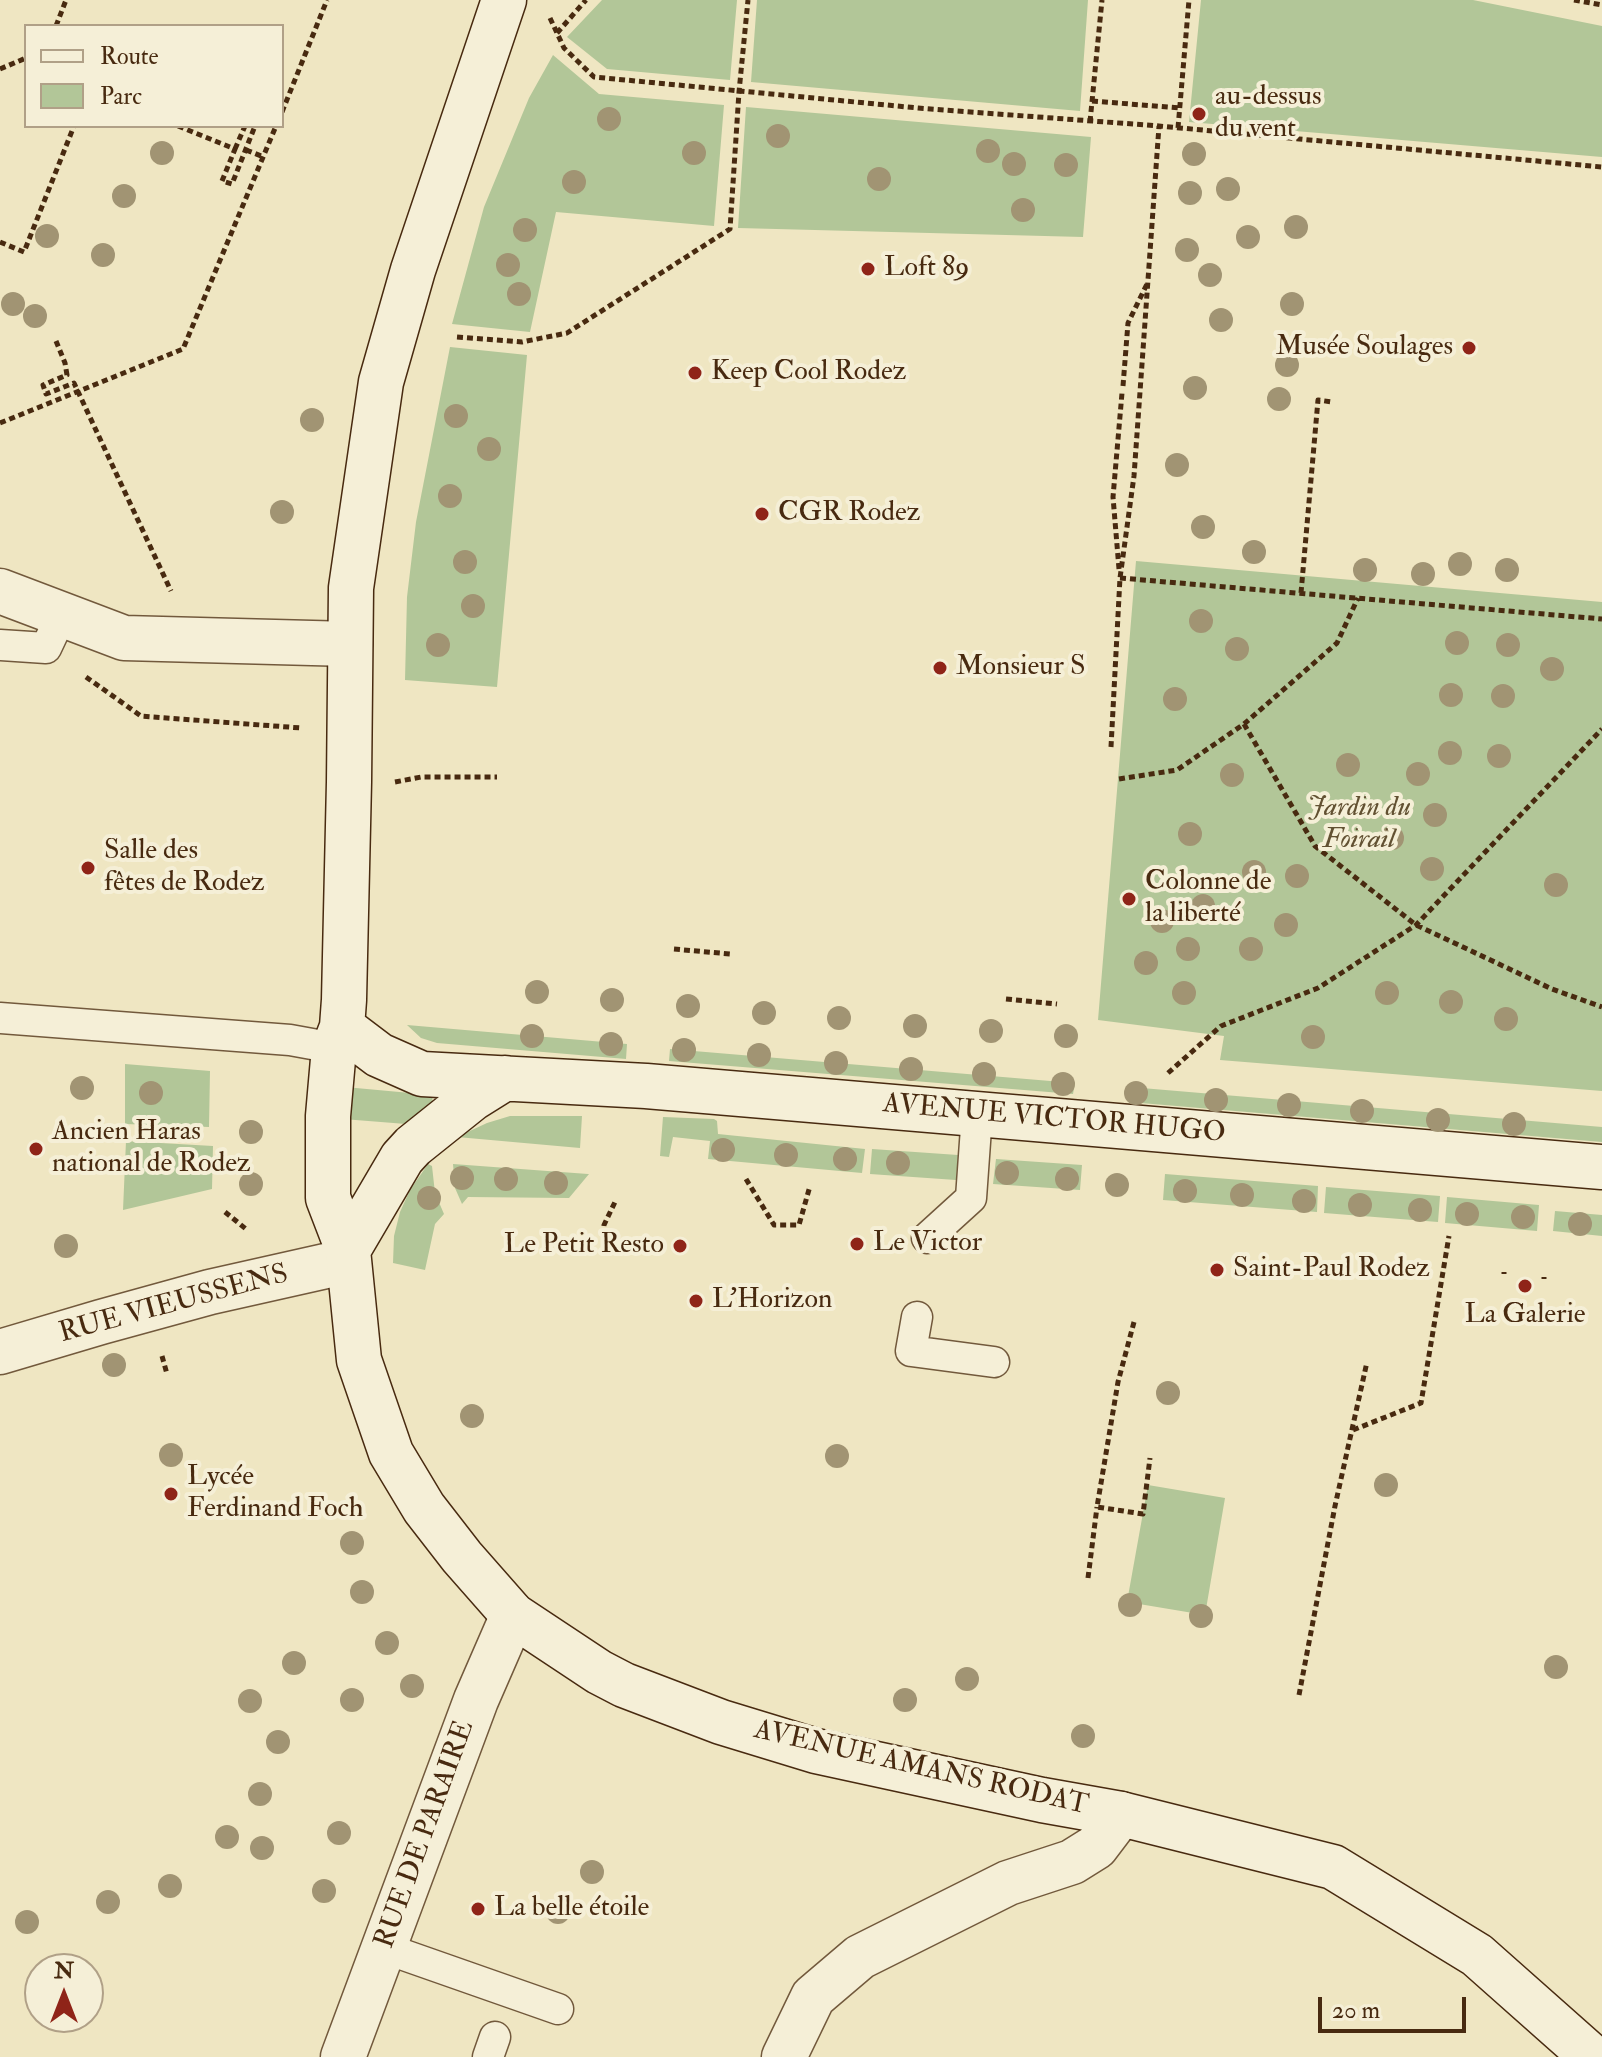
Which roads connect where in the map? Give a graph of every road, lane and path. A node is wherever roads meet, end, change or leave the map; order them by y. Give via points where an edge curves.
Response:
1 (66, 0) edge
2 (327, 0) edge
3 (504, 0) edge
4 (586, 0) edge
5 (748, 0) edge
6 (1102, 0) edge
7 (1189, 0) edge
8 (1574, 0) edge
9 (1602, 5) edge
10 (546, 11) dead end
11 (57, 24) edge
12 (557, 33) junction
13 (24, 59) edge
14 (0, 69) edge
15 (739, 92) junction
16 (1092, 101) junction
17 (284, 107) edge
18 (1180, 108) junction
19 (1090, 122) junction
20 (1159, 126) junction
21 (73, 128) edge
22 (183, 128) edge
23 (244, 128) edge
24 (254, 128) edge
25 (275, 128) edge
26 (1178, 128) junction
27 (235, 149) junction
28 (246, 150) junction
29 (264, 157) junction
30 (1602, 167) edge
31 (0, 242) edge
32 (1149, 280) junction
33 (457, 337) dead end
34 (56, 341) dead end
35 (78, 392) junction
36 (1332, 402) dead end
37 (0, 423) edge
38 (1120, 578) junction
39 (0, 591) edge
40 (1301, 593) junction
41 (1358, 598) junction
42 (174, 600) dead end
43 (1602, 619) edge
44 (54, 631) junction
45 (350, 644) junction
46 (0, 645) edge
47 (1244, 724) junction
48 (301, 728) dead end
49 (1602, 729) edge
50 (1111, 747) dead end
51 (421, 777) dead end
52 (497, 777) dead end
53 (1119, 779) dead end
54 (1416, 925) junction
55 (674, 949) dead end
56 (730, 954) dead end
57 (1006, 999) dead end
58 (1057, 1004) dead end
59 (1602, 1007) edge
60 (0, 1018) edge
61 (338, 1038) junction
62 (1168, 1073) dead end
63 (505, 1078) junction
64 (977, 1114) junction
65 (1602, 1167) edge
66 (746, 1179) dead end
67 (810, 1186) dead end
68 (615, 1202) dead end
69 (225, 1212) dead end
70 (246, 1229) dead end
71 (603, 1236) dead end
72 (1449, 1236) dead end
73 (927, 1238) dead end
74 (348, 1255) junction
75 (917, 1317) dead end
76 (1134, 1322) dead end
77 (0, 1352) edge
78 (994, 1362) dead end
79 (1367, 1362) dead end
80 (1352, 1431) junction
81 (1150, 1458) dead end
82 (1097, 1507) junction
83 (1088, 1578) dead end
84 (513, 1615) junction
85 (1299, 1695) dead end
86 (1121, 1814) junction
87 (384, 1948) junction
88 (558, 2009) dead end
89 (343, 2057) edge
90 (784, 2057) edge
91 (1592, 2057) edge

1 - 11 path
2 - 17 path
3 - 45 main road, AVENUE AMANS RODAT via 381,382 351,588
4 - 12 path
5 - 15 path
6 - 16 path
7 - 18 path
8 - 9 path
10 - 12 path
12 - 15 path via 564,48 594,77
13 - 14 path
15 - 19 path
15 - 33 path via 730,229 567,333 522,342
16 - 18 path
16 - 19 path
18 - 26 path
19 - 20 path
20 - 26 path
20 - 32 path
21 - 31 path via 24,252
22 - 27 path
23 - 27 path
24 - 28 path
25 - 29 path
26 - 30 path
27 - 28 path via 222,181 232,184
28 - 29 path
29 - 35 path via 183,349
32 - 38 path via 1134,476
32 - 38 path via 1128,323 1113,497
34 - 35 path via 67,375 43,385 46,394 74,383
35 - 37 path
35 - 42 path
36 - 40 path via 1318,400
38 - 40 path
38 - 50 path
39 - 44 main road
40 - 41 path
41 - 43 path
41 - 47 path via 1337,643
44 - 45 main road
44 - 46 lane
44 - 48 path via 141,716
45 - 61 main road, AVENUE AMANS RODAT via 344,1000
47 - 53 path via 1177,770
47 - 54 path via 1315,846
49 - 54 path
51 - 52 path
54 - 59 path
54 - 62 path via 1318,988 1221,1026
55 - 56 path
57 - 58 path
60 - 61 lane via 290,1040
61 - 63 main road, AVENUE VICTOR HUGO via 422,1074
61 - 74 main road, AVENUE AMANS RODAT via 328,1116 328,1198
63 - 64 main road, AVENUE VICTOR HUGO
63 - 74 main road via 402,1158
64 - 65 main road, AVENUE VICTOR HUGO
64 - 73 lane via 971,1198
66 - 67 path via 774,1225 799,1225
68 - 71 path
69 - 70 path
72 - 80 path via 1421,1403
74 - 77 main road, RUE VIEUSSENS
74 - 84 main road, AVENUE AMANS RODAT via 359,1360 391,1453 424,1508
75 - 78 lane via 911,1351
76 - 82 path
79 - 80 path
80 - 85 path
81 - 82 path via 1143,1514
82 - 83 path
84 - 86 main road, AVENUE AMANS RODAT via 624,1685 721,1722 816,1751
84 - 87 main road, RUE DE PARAIRE
86 - 90 main road via 1096,1847 1072,1862 1008,1883 860,1957 813,1997
86 - 91 main road, AVENUE AMANS RODAT via 1333,1867 1477,1955
87 - 88 lane
87 - 89 main road, RUE DE PARAIRE

